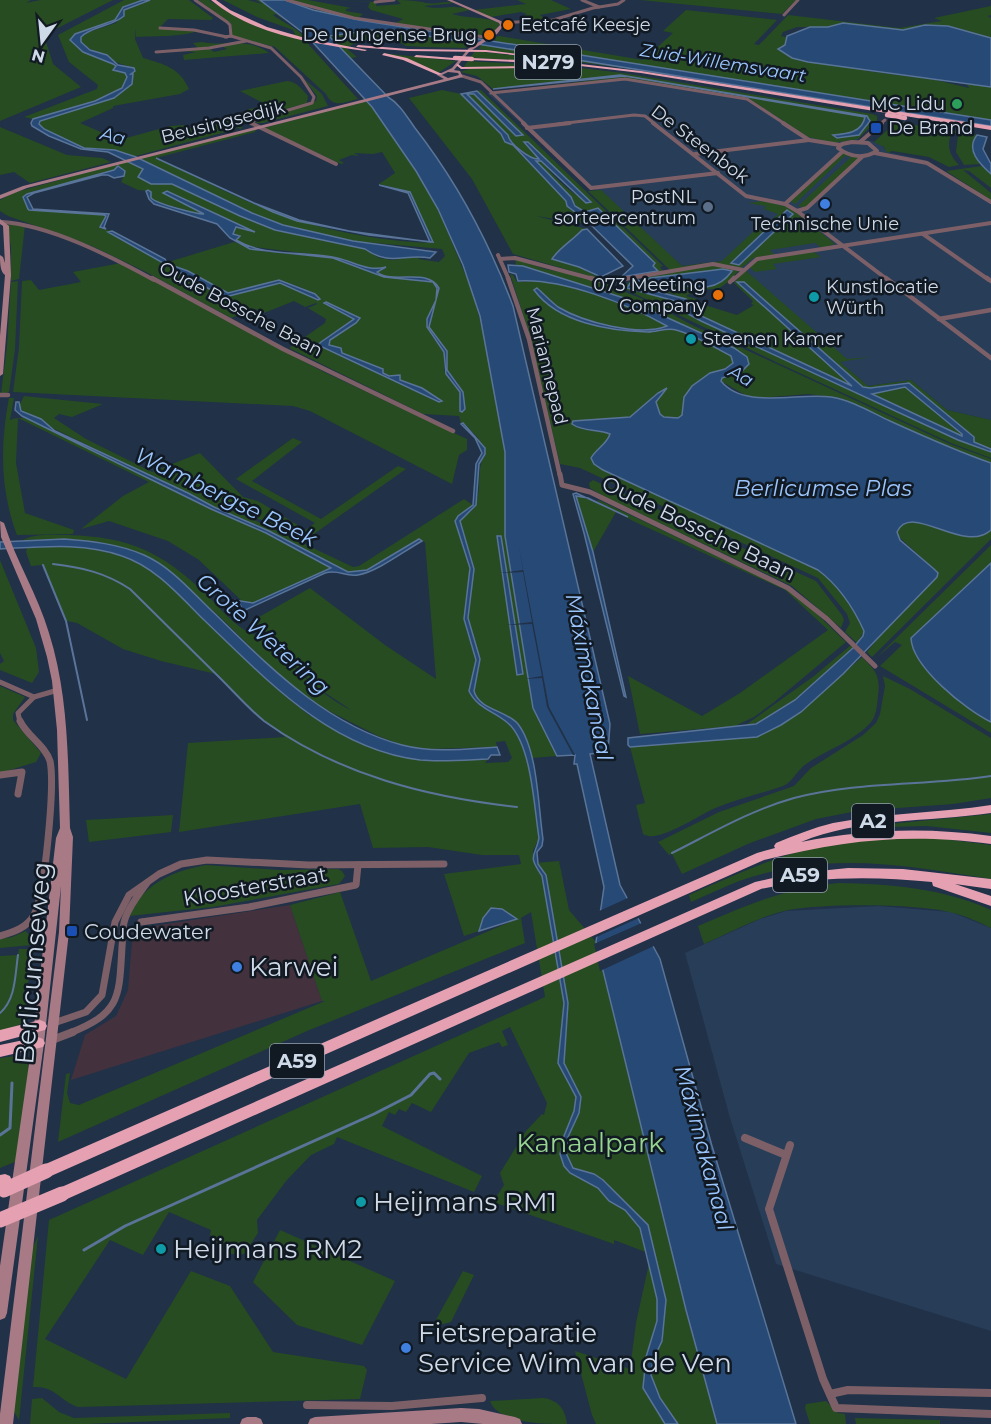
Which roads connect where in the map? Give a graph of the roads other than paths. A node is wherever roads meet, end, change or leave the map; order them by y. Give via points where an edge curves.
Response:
1 (195, 0) edge
2 (213, 0) edge
3 (219, 0) edge
4 (287, 0) edge
5 (394, 0) edge
6 (449, 0) edge
7 (582, 0) edge
8 (624, 0) edge
9 (798, 0) edge
10 (375, 2) dead end
11 (600, 7) junction
12 (784, 15) dead end
13 (501, 23) junction
14 (160, 28) dead end
15 (231, 36) junction
16 (303, 36) junction
17 (225, 37) junction
18 (489, 39) junction
19 (247, 41) junction
20 (361, 48) junction
21 (475, 48) junction
22 (156, 52) dead end
23 (270, 52) dead end
24 (471, 60) junction
25 (624, 69) junction
26 (612, 70) junction
27 (459, 72) junction
28 (440, 75) junction
29 (448, 79) junction
30 (420, 86) junction
31 (490, 93) junction
32 (906, 116) junction
33 (887, 119) junction
34 (258, 126) junction
35 (527, 128) junction
36 (991, 131) edge
37 (809, 140) junction
38 (860, 142) junction
39 (868, 143) junction
40 (839, 146) junction
41 (842, 152) junction
42 (876, 152) junction
43 (695, 154) junction
44 (863, 156) junction
45 (336, 164) dead end
46 (718, 173) junction
47 (0, 198) edge
48 (991, 202) edge
49 (785, 204) junction
50 (807, 208) junction
51 (797, 211) junction
52 (803, 215) junction
53 (991, 223) edge
54 (4, 224) edge
55 (923, 233) junction
56 (843, 246) junction
57 (0, 257) edge
58 (742, 270) junction
59 (7, 278) junction
60 (991, 281) edge
61 (730, 282) dead end
62 (991, 310) edge
63 (939, 319) junction
64 (991, 358) edge
65 (0, 374) edge
66 (0, 395) edge
67 (8, 395) dead end
68 (453, 431) dead end
69 (562, 485) joint
70 (0, 523) edge
71 (875, 666) dead end
72 (0, 682) edge
73 (58, 690) junction
74 (34, 697) junction
75 (0, 775) edge
76 (18, 794) dead end
77 (991, 809) edge
78 (991, 840) edge
79 (761, 856) junction
80 (444, 864) dead end
81 (358, 865) junction
82 (908, 874) junction
83 (147, 882) junction
84 (991, 884) edge
85 (991, 901) edge
86 (141, 922) dead end
87 (0, 936) edge
88 (47, 1025) junction
89 (0, 1036) edge
90 (45, 1041) junction
91 (0, 1051) edge
92 (745, 1138) dead end
93 (790, 1145) dead end
94 (786, 1155) junction
95 (2, 1186) edge
96 (0, 1220) edge
97 (0, 1312) edge
98 (830, 1394) junction
99 (991, 1394) edge
100 (482, 1398) dead end
101 (307, 1405) dead end
102 (991, 1414) edge
103 (6, 1424) edge
104 (247, 1424) edge
105 (256, 1424) edge
106 (315, 1424) edge
107 (515, 1424) edge

1 - 15 street via 227,22
2 - 16 highway, N279 via 240,16
3 - 16 highway, N279 via 245,15
4 - 18 street via 354,18
5 - 10 street
6 - 13 main road
7 - 11 street
8 - 11 street
9 - 12 street
11 - 13 street via 553,20
13 - 18 main road
14 - 17 street
15 - 17 street
15 - 19 street
16 - 20 highway, N279
17 - 19 street
18 - 21 main road
19 - 22 street
19 - 23 street
19 - 34 street via 274,51 301,77 314,99 252,122
20 - 21 highway, N279
20 - 24 highway, N279, bridge
20 - 28 highway, N279 via 405,59
21 - 25 highway, N279
21 - 27 main road
24 - 25 highway, N279
24 - 26 highway, N279
25 - 32 highway, N279
26 - 27 highway, N279 via 562,67
26 - 33 highway, N279
27 - 28 main road, Beusingsedijk
27 - 29 main road
27 - 31 street
28 - 29 main road
28 - 30 main road, Beusingsedijk
29 - 30 main road, Beusingsedijk
30 - 34 main road, Beusingsedijk
31 - 35 street
31 - 37 street via 625,78 750,99
32 - 33 highway, N279, bridge
32 - 36 highway, N279
33 - 36 highway, N279
33 - 38 street
33 - 39 street
34 - 45 street
34 - 47 main road, Beusingsedijk via 25,187
35 - 43 street, De Steenbok via 640,115
35 - 46 street via 593,189
37 - 40 street
37 - 43 street
38 - 39 street
38 - 40 street
39 - 42 street
40 - 41 street
41 - 44 street
41 - 49 street
42 - 44 street
42 - 48 street via 927,163
43 - 46 street, De Steenbok
44 - 50 street
46 - 49 street, De Steenbok via 746,196
49 - 51 street, De Steenbok
50 - 51 street
50 - 52 street
51 - 52 street, De Steenbok
52 - 56 street, De Steenbok
53 - 55 street
54 - 59 main road
54 - 68 street, Oude Bossche Baan via 20,223 127,265 283,349
55 - 56 street
55 - 60 street
56 - 58 street via 757,259
56 - 63 street, De Steenbok
57 - 59 main road
58 - 61 street
58 - 69 street, Mariannepad via 713,264 602,281 499,257 529,342
59 - 65 main road
62 - 63 street
63 - 64 street, De Steenbok
66 - 67 street
69 - 71 street, Oude Bossche Baan via 590,492 788,588
70 - 73 main road, Berlicumseweg via 45,632
72 - 74 street
73 - 74 street
73 - 88 main road, Berlicumseweg via 65,828 61,838
74 - 87 street, Berlicumseweg via 21,708 18,718 49,760 52,795 36,911 26,926
75 - 76 street via 22,772
77 - 79 highway, A2 via 850,824 800,836
78 - 79 highway, A59 via 885,833 829,839
79 - 95 highway, A59, bridge via 46,1172
80 - 81 street, Kloosterstraat
81 - 83 street, Kloosterstraat via 207,860 181,864
81 - 86 street, Kloosterstraat via 356,885 213,915
82 - 84 highway, A59
82 - 85 highway, A59
82 - 96 highway, A59, bridge via 809,873 759,885
83 - 88 street, Kloosterstraat via 135,888 118,913 102,995 86,1012
83 - 90 street, Kloosterstraat via 124,921 116,1002 91,1025
88 - 89 highway
88 - 90 main road, Berlicumseweg
90 - 91 highway
90 - 97 main road, Berlicumseweg
90 - 103 main road, Berlicumseweg
92 - 94 street
93 - 94 street
94 - 98 street via 769,1209
98 - 99 street via 848,1390
98 - 102 street via 836,1408
100 - 101 street via 392,1406
104 - 105 main road
106 - 107 main road via 461,1415

